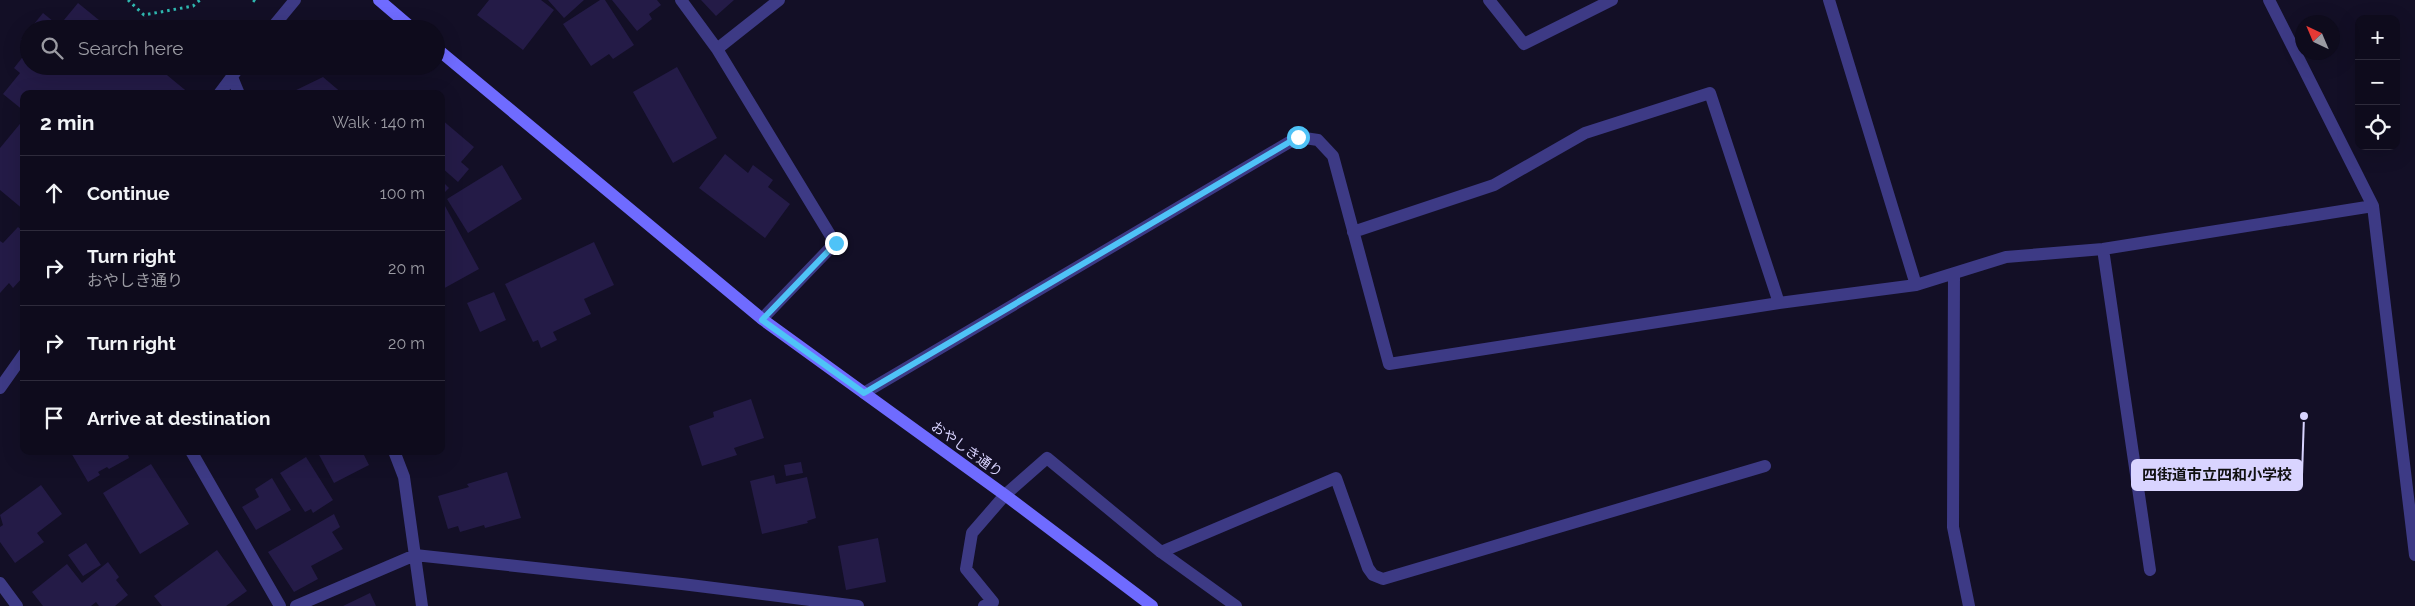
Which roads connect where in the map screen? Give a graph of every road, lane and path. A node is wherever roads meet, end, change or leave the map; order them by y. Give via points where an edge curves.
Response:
1 (128, 0) edge
2 (200, 0) edge
3 (295, 0) edge
4 (379, 0) edge
5 (681, 0) edge
6 (779, 0) edge
7 (1489, 0) edge
8 (1612, 0) edge
9 (1829, 0) edge
10 (2269, 0) edge
11 (278, 20) edge
12 (402, 20) edge
13 (717, 49) junction
14 (445, 56) edge
15 (232, 77) joint
16 (222, 90) edge
17 (237, 90) edge
18 (2373, 206) junction
19 (1353, 232) junction
20 (2103, 249) junction
21 (1954, 273) junction
22 (1916, 285) junction
23 (1779, 303) junction
24 (762, 320) junction
25 (20, 360) edge
26 (0, 388) edge
27 (864, 393) junction
28 (193, 455) edge
29 (396, 455) edge
30 (1765, 466) dead end
31 (1005, 495) junction
32 (1161, 552) junction
33 (415, 555) junction
34 (2415, 555) edge
35 (2150, 570) dead end
36 (0, 583) edge
37 (838, 605) edge
38 (992, 605) edge
39 (17, 606) edge
40 (280, 606) edge
41 (296, 606) edge
42 (422, 606) edge
43 (858, 606) edge
44 (1152, 606) edge
45 (1236, 606) edge
46 (1969, 606) edge

1 - 2 path via 144,15 192,6
3 - 11 street
4 - 12 street
5 - 13 street
6 - 13 street
7 - 8 street via 1524,44
9 - 22 street
10 - 18 street
13 - 24 street via 836,243
14 - 24 street, おやしき通り
15 - 16 street
15 - 17 street
18 - 20 street
18 - 34 street
19 - 23 street via 1389,364
19 - 23 street via 1494,185 1585,133 1710,93
19 - 27 street via 1333,156 1318,140 1298,137
20 - 21 street via 2006,256
20 - 35 street
21 - 22 street
21 - 46 street via 1953,527
22 - 23 street
24 - 27 street, おやしき通り
25 - 26 street
27 - 31 street, おやしき通り
28 - 40 street
29 - 33 street via 404,477
30 - 32 street via 1383,579 1373,575 1368,568 1336,478
31 - 32 street via 1047,458
31 - 38 street via 972,533 966,569
31 - 44 street, おやしき通り
32 - 45 street
33 - 37 street via 682,584
33 - 41 street
33 - 42 street
36 - 39 street
37 - 43 street

